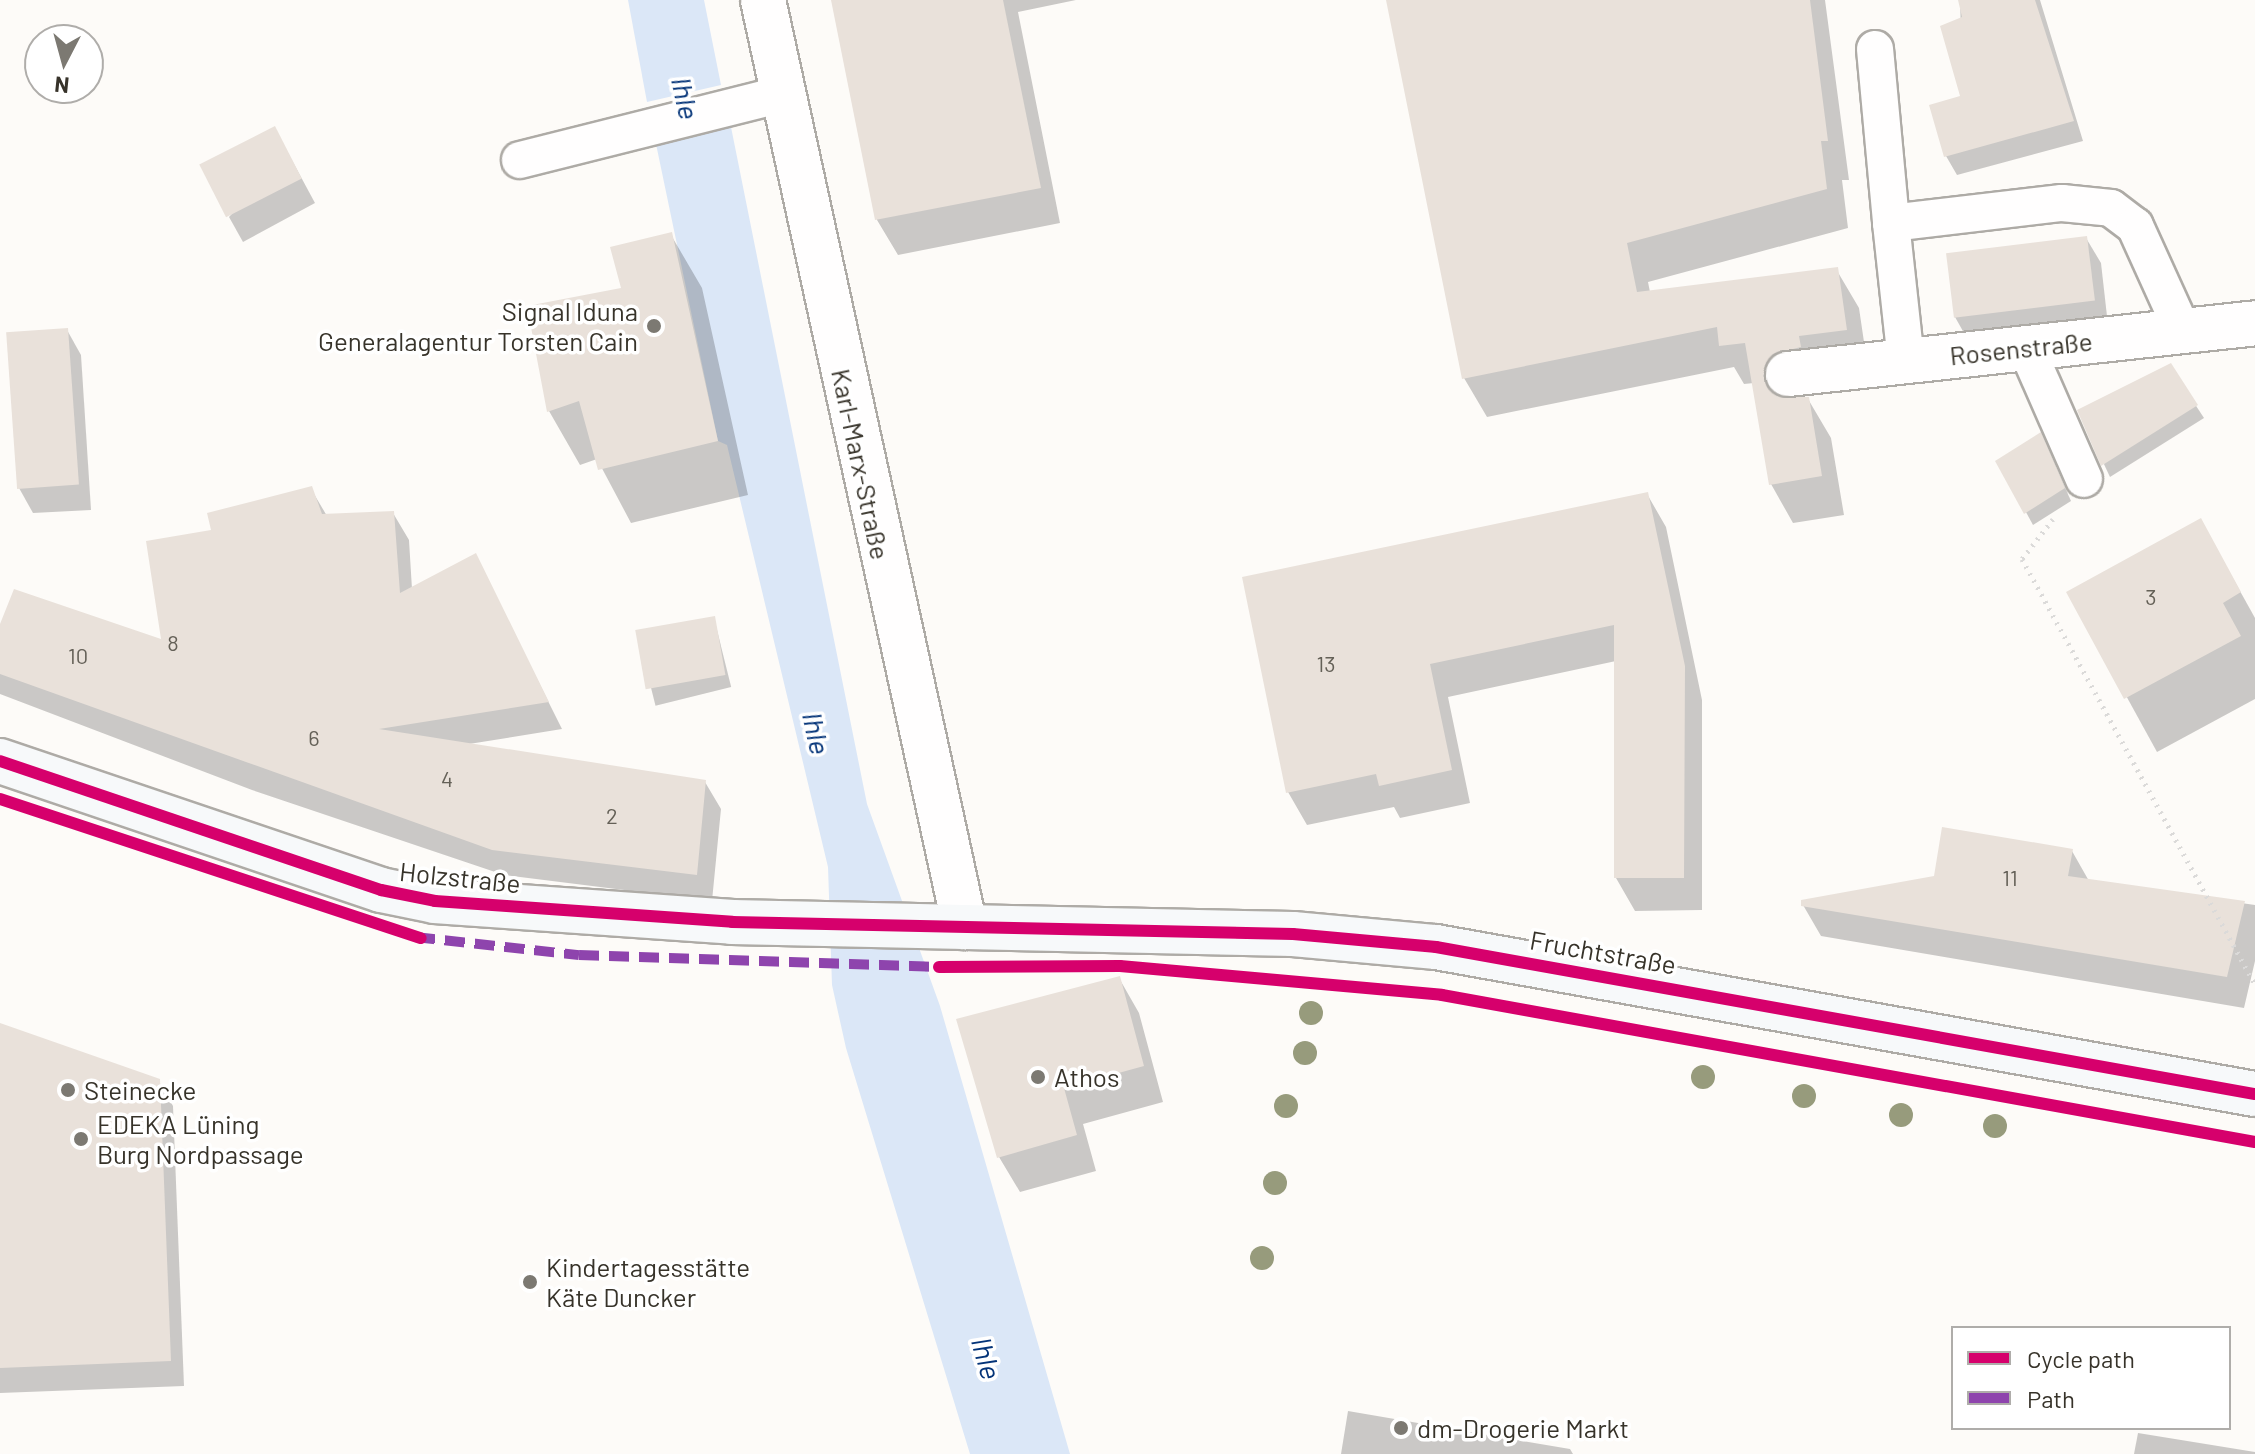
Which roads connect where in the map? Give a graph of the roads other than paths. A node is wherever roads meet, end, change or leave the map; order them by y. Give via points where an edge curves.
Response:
1 (763, 0) edge
2 (1875, 49) dead end
3 (783, 94) junction
4 (520, 160) dead end
5 (1891, 223) junction
6 (2255, 323) edge
7 (2183, 332) junction
8 (2026, 347) junction
9 (1906, 361) junction
10 (1788, 374) dead end
11 (2084, 479) dead end
12 (0, 761) edge
13 (950, 927) junction
14 (2255, 1094) edge

1 - 3 street, Karl-Marx-Straße
2 - 5 lane
3 - 4 lane via 652,122
3 - 13 street, Karl-Marx-Straße
5 - 7 lane via 2062,203 2111,208 2135,226 2153,255
5 - 9 lane
6 - 7 street, Rosenstraße
7 - 8 street, Rosenstraße
8 - 9 street, Rosenstraße
8 - 11 lane
9 - 10 street, Rosenstraße
12 - 13 street, Holzstraße via 381,890 435,901 809,924
13 - 14 street, Fruchtstraße via 1293,934 1436,947

